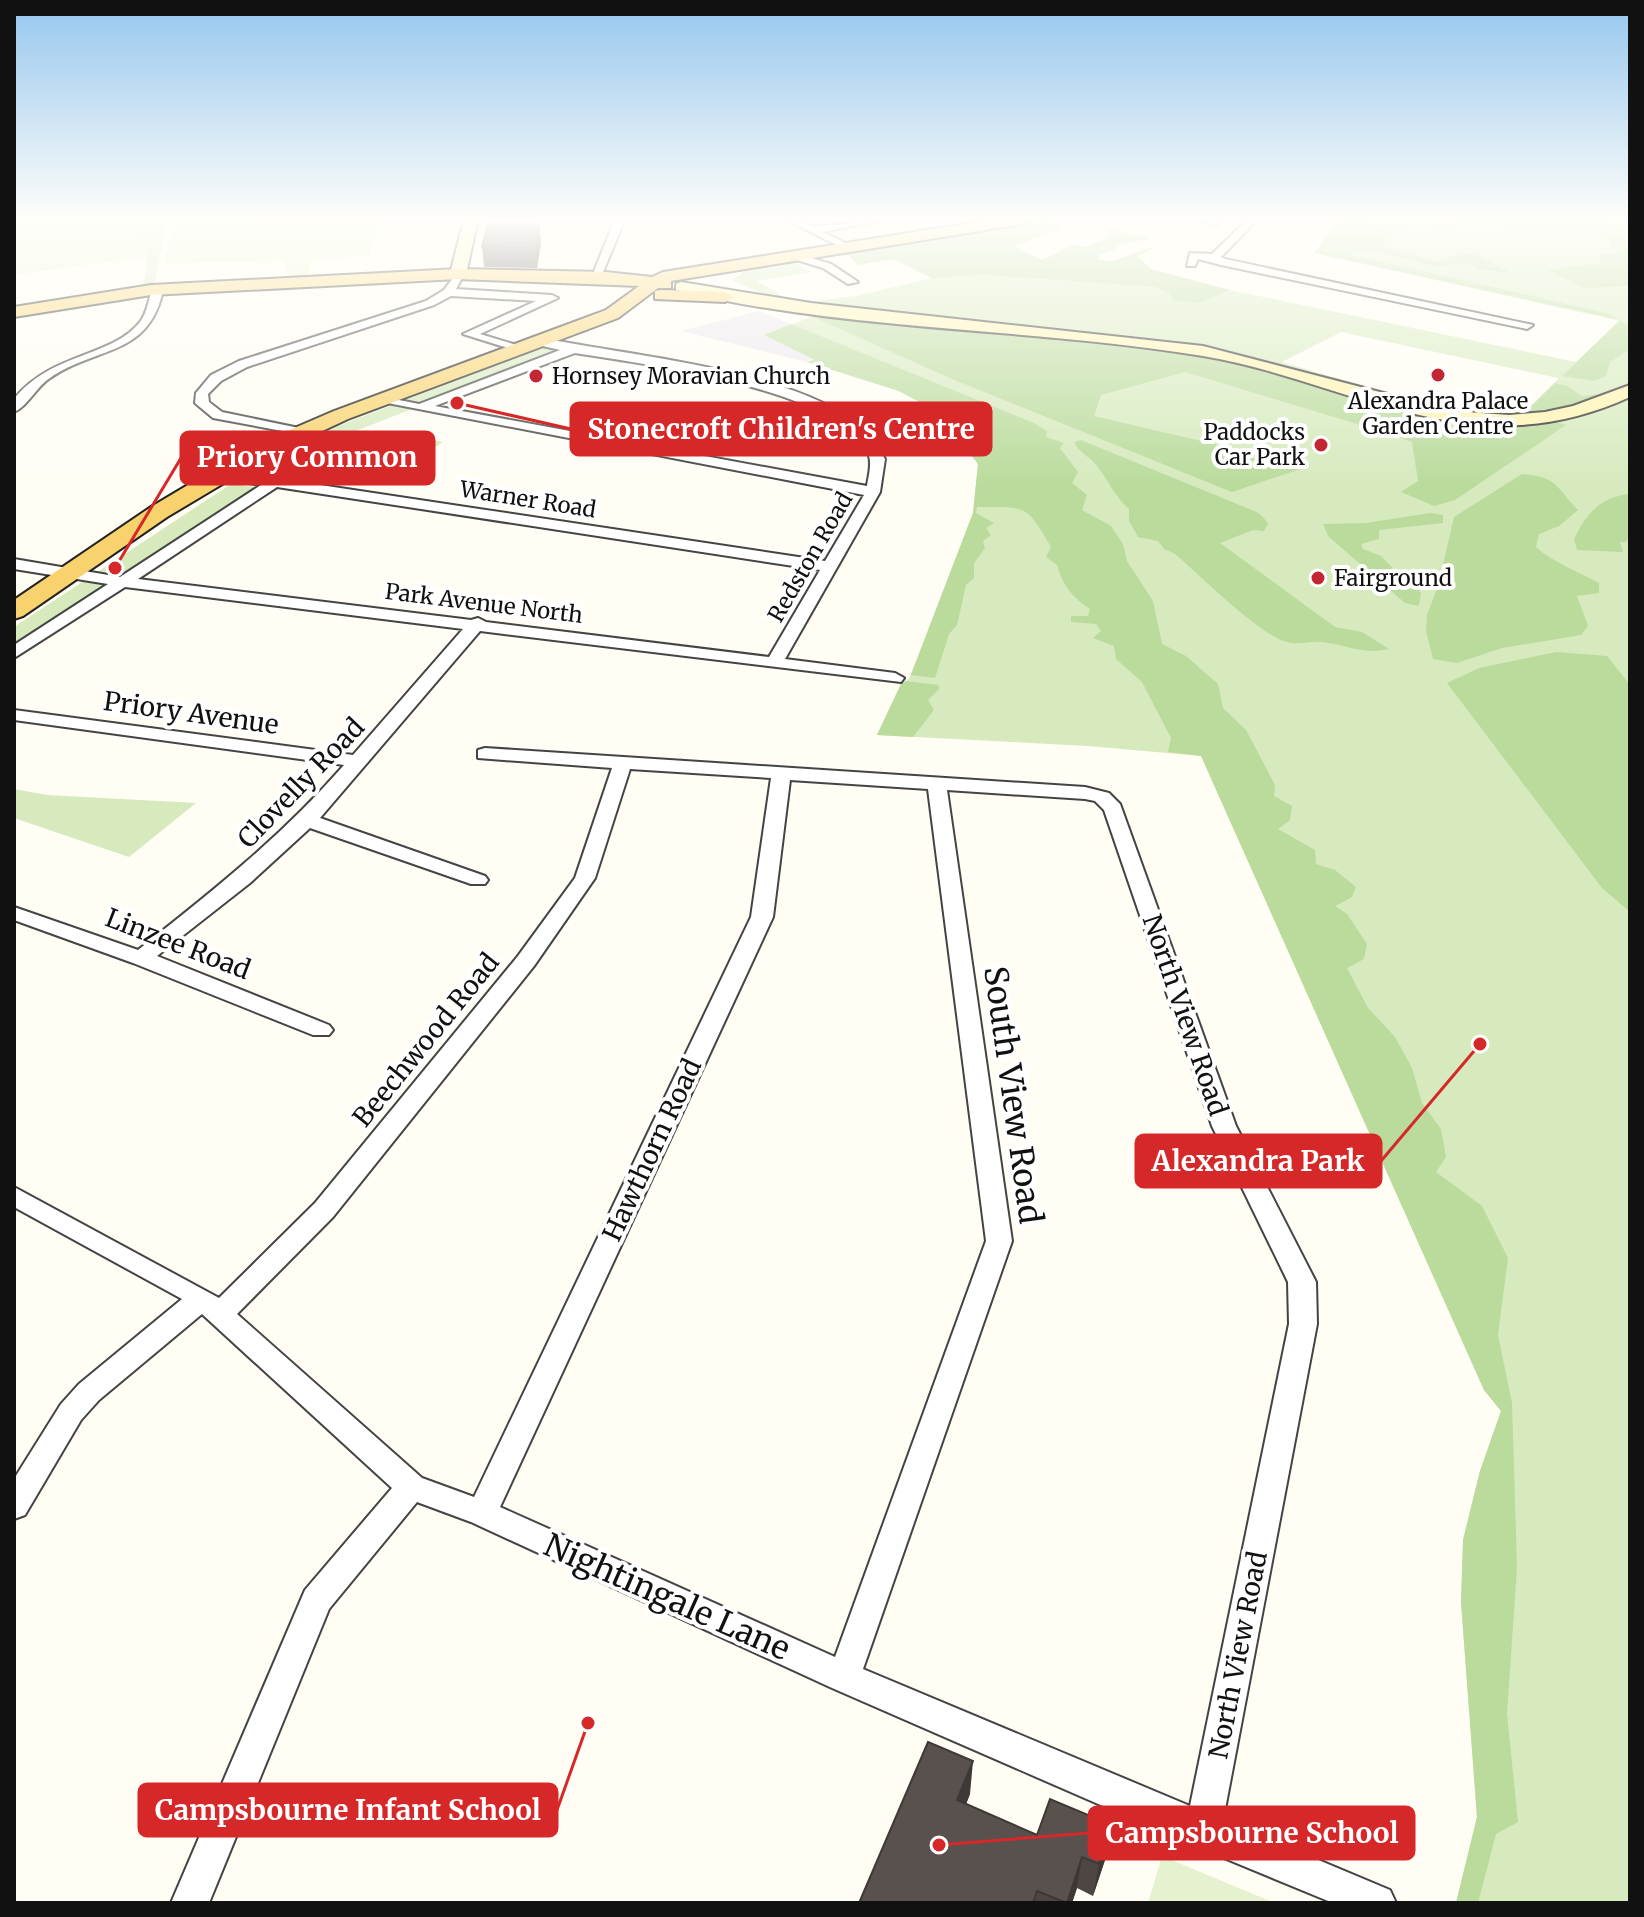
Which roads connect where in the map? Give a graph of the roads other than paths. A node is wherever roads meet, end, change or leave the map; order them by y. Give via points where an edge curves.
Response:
1 (44, 308) edge
2 (152, 308) edge
3 (416, 308) edge
4 (528, 308) edge
5 (621, 308) edge
6 (623, 308) edge
7 (827, 308) edge
8 (1447, 308) edge
9 (14, 312) edge
10 (612, 314) junction
11 (1527, 325) dead end
12 (538, 341) junction
13 (574, 348) junction
14 (516, 349) junction
15 (1630, 390) edge
16 (379, 400) junction
17 (14, 408) edge
18 (420, 408) junction
19 (299, 432) junction
20 (220, 474) junction
21 (275, 482) junction
22 (873, 492) junction
23 (14, 564) edge
24 (830, 567) junction
25 (68, 573) junction
26 (122, 582) junction
27 (14, 611) edge
28 (478, 623) junction
29 (14, 653) edge
30 (775, 661) junction
31 (895, 678) dead end
32 (14, 715) edge
33 (485, 754) dead end
34 (360, 762) junction
35 (622, 765) junction
36 (781, 775) junction
37 (937, 785) junction
38 (307, 820) junction
39 (478, 880) dead end
40 (14, 913) edge
41 (141, 958) junction
42 (321, 1030) dead end
43 (14, 1196) edge
44 (210, 1306) junction
45 (411, 1487) junction
46 (14, 1506) edge
47 (482, 1513) junction
48 (844, 1677) junction
49 (1203, 1832) junction
50 (190, 1903) edge
51 (1377, 1903) edge

1 - 9 main road
2 - 17 street via 140,331 51,371
3 - 19 street via 228,370 202,393 202,403 218,415
4 - 14 street via 469,334
5 - 10 main road
6 - 10 main road
7 - 15 street via 1203,350 1402,408 1469,419 1569,415
8 - 11 street
10 - 12 main road
12 - 13 street, Redston Road
12 - 14 main road
13 - 18 street
13 - 22 street, Redston Road via 721,377 825,409 861,433 878,459
14 - 16 main road
16 - 18 street
16 - 19 main road
18 - 22 street
19 - 20 main road
20 - 21 street, Warner Road
20 - 25 main road
21 - 24 street, Warner Road
21 - 26 street
22 - 24 street, Redston Road
23 - 25 street, Park Avenue North
24 - 30 street, Redston Road
25 - 26 street, Park Avenue North
25 - 27 main road
26 - 28 street, Park Avenue North
26 - 29 street
28 - 30 street, Park Avenue North
28 - 34 street, Clovelly Road
30 - 31 street, Park Avenue North
32 - 34 street, Priory Avenue
33 - 35 street, North View Road
34 - 38 street, Clovelly Road
35 - 36 street, North View Road
35 - 44 street, Beechwood Road via 585,878 526,961 324,1210
36 - 37 street, North View Road
36 - 47 street, Hawthorn Road via 762,917
37 - 48 street, South View Road via 999,1241
37 - 49 street, North View Road via 1085,793 1102,797 1113,808 1224,1126 1302,1282 1303,1324
38 - 39 street
38 - 41 street, Clovelly Road via 243,879
40 - 41 street, Linzee Road
41 - 42 street, Linzee Road
43 - 44 street, Nightingale Lane
44 - 45 street, Nightingale Lane
44 - 46 street, Beechwood Road via 89,1392 71,1412
45 - 47 street, Nightingale Lane
45 - 50 street via 316,1600
47 - 48 street, Nightingale Lane
48 - 49 street, Nightingale Lane
49 - 51 street, Nightingale Lane

